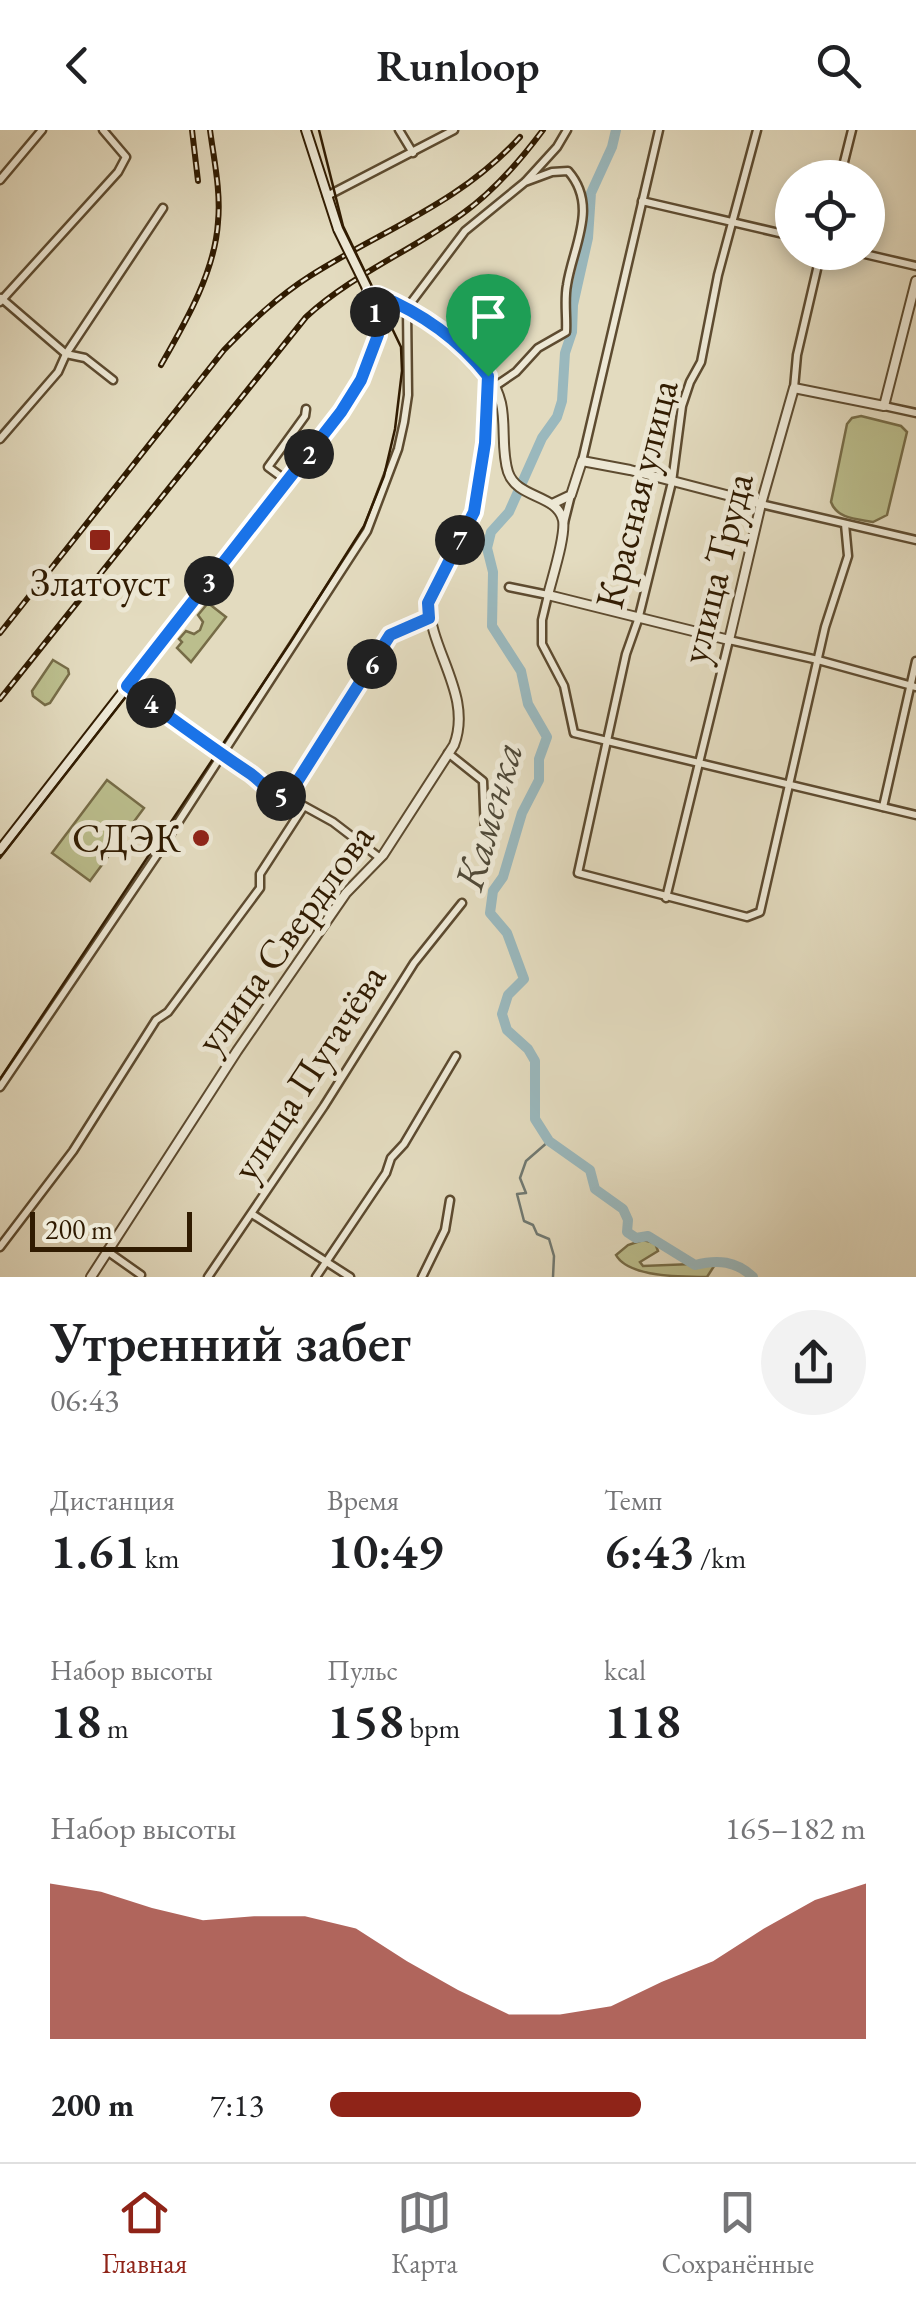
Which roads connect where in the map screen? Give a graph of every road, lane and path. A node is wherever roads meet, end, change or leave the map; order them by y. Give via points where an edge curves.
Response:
1 (42, 130) edge
2 (103, 130) edge
3 (306, 130) edge
4 (399, 130) edge
5 (566, 130) edge
6 (659, 130) edge
7 (757, 130) edge
8 (852, 130) edge
9 (450, 131) edge
10 (412, 153) junction
11 (844, 160) edge
12 (0, 180) edge
13 (525, 182) junction
14 (327, 196) junction
15 (642, 200) junction
16 (163, 208) dead end
17 (734, 220) junction
18 (775, 232) edge
19 (885, 259) edge
20 (916, 266) edge
21 (817, 270) edge
22 (916, 281) edge
23 (370, 296) junction
24 (1, 300) edge
25 (407, 308) junction
26 (66, 354) junction
27 (488, 376) junction
28 (112, 380) dead end
29 (494, 386) junction
30 (794, 388) junction
31 (884, 406) junction
32 (306, 409) dead end
33 (916, 413) edge
34 (0, 439) edge
35 (582, 461) junction
36 (288, 482) junction
37 (672, 482) junction
38 (572, 496) junction
39 (552, 504) junction
40 (761, 504) junction
41 (564, 524) junction
42 (845, 524) junction
43 (916, 540) edge
44 (509, 587) dead end
45 (548, 595) junction
46 (429, 618) junction
47 (638, 620) junction
48 (729, 640) junction
49 (818, 660) junction
50 (916, 661) edge
51 (127, 686) junction
52 (913, 686) edge
53 (608, 741) junction
54 (448, 754) junction
55 (222, 756) junction
56 (697, 763) junction
57 (791, 783) junction
58 (883, 806) junction
59 (916, 814) edge
60 (485, 834) dead end
61 (0, 850) edge
62 (380, 858) junction
63 (666, 898) junction
64 (462, 903) dead end
65 (456, 1056) dead end
66 (0, 1087) edge
67 (450, 1200) dead end
68 (252, 1214) junction
69 (0, 1247) edge
70 (107, 1251) junction
71 (325, 1262) junction
72 (142, 1275) edge
73 (91, 1277) edge
74 (208, 1277) edge
75 (316, 1277) edge
76 (350, 1277) edge
77 (422, 1277) edge

1 - 12 street
2 - 24 street via 126,157 118,172
3 - 14 street
4 - 10 street
5 - 13 street
6 - 15 street
7 - 17 street, Красная улица
8 - 11 street
9 - 10 street
10 - 14 street
13 - 25 street via 455,240
13 - 29 street via 568,171 584,202 583,223 568,280 566,332
14 - 23 street, bridge
15 - 17 street
15 - 35 street
16 - 26 street
17 - 18 street
17 - 37 street, Красная улица via 701,362 682,406
19 - 20 street
21 - 30 street, улица Труда
22 - 31 street
23 - 25 street
23 - 36 street via 378,324 372,356 341,412
24 - 26 street
25 - 27 street via 472,355
25 - 55 street via 406,412 376,512
26 - 28 street via 85,358
26 - 34 street
27 - 29 street
27 - 46 street via 474,512 428,603
29 - 39 street via 514,483
30 - 31 street
30 - 40 street, улица Труда
31 - 33 street
32 - 36 street via 268,467
35 - 37 street
35 - 38 street
36 - 51 street
37 - 40 street
37 - 47 street, Красная улица
38 - 39 street
38 - 41 street
39 - 41 street
40 - 42 street
40 - 48 street, улица Труда
41 - 45 street
42 - 43 street
42 - 49 street via 848,556
44 - 45 street
45 - 47 street
45 - 53 street via 542,644 564,686 574,733
46 - 54 street, улица Свердлова via 460,717
46 - 55 street via 390,635 290,793 265,790
47 - 48 street
47 - 53 street, Красная улица
48 - 49 street
48 - 56 street, улица Труда
49 - 52 street
49 - 57 street
50 - 52 street
51 - 55 street
51 - 61 street
52 - 58 street
53 - 56 street
53 - 63 street, Красная улица via 578,873
54 - 60 street via 483,781
54 - 62 street, улица Свердлова
55 - 66 street
56 - 57 street
56 - 63 street, улица Труда
57 - 58 street
57 - 63 street via 760,912 747,917
58 - 59 street
62 - 69 street via 304,806 260,874 260,888 156,1020 72,1152
62 - 70 street, улица Свердлова via 346,893
64 - 68 street, улица Пугачёва via 414,963
65 - 71 street
67 - 77 street via 445,1230
68 - 71 street
68 - 74 street, улица Пугачёва
70 - 72 street
70 - 73 street, улица Свердлова
71 - 75 street
71 - 76 street

